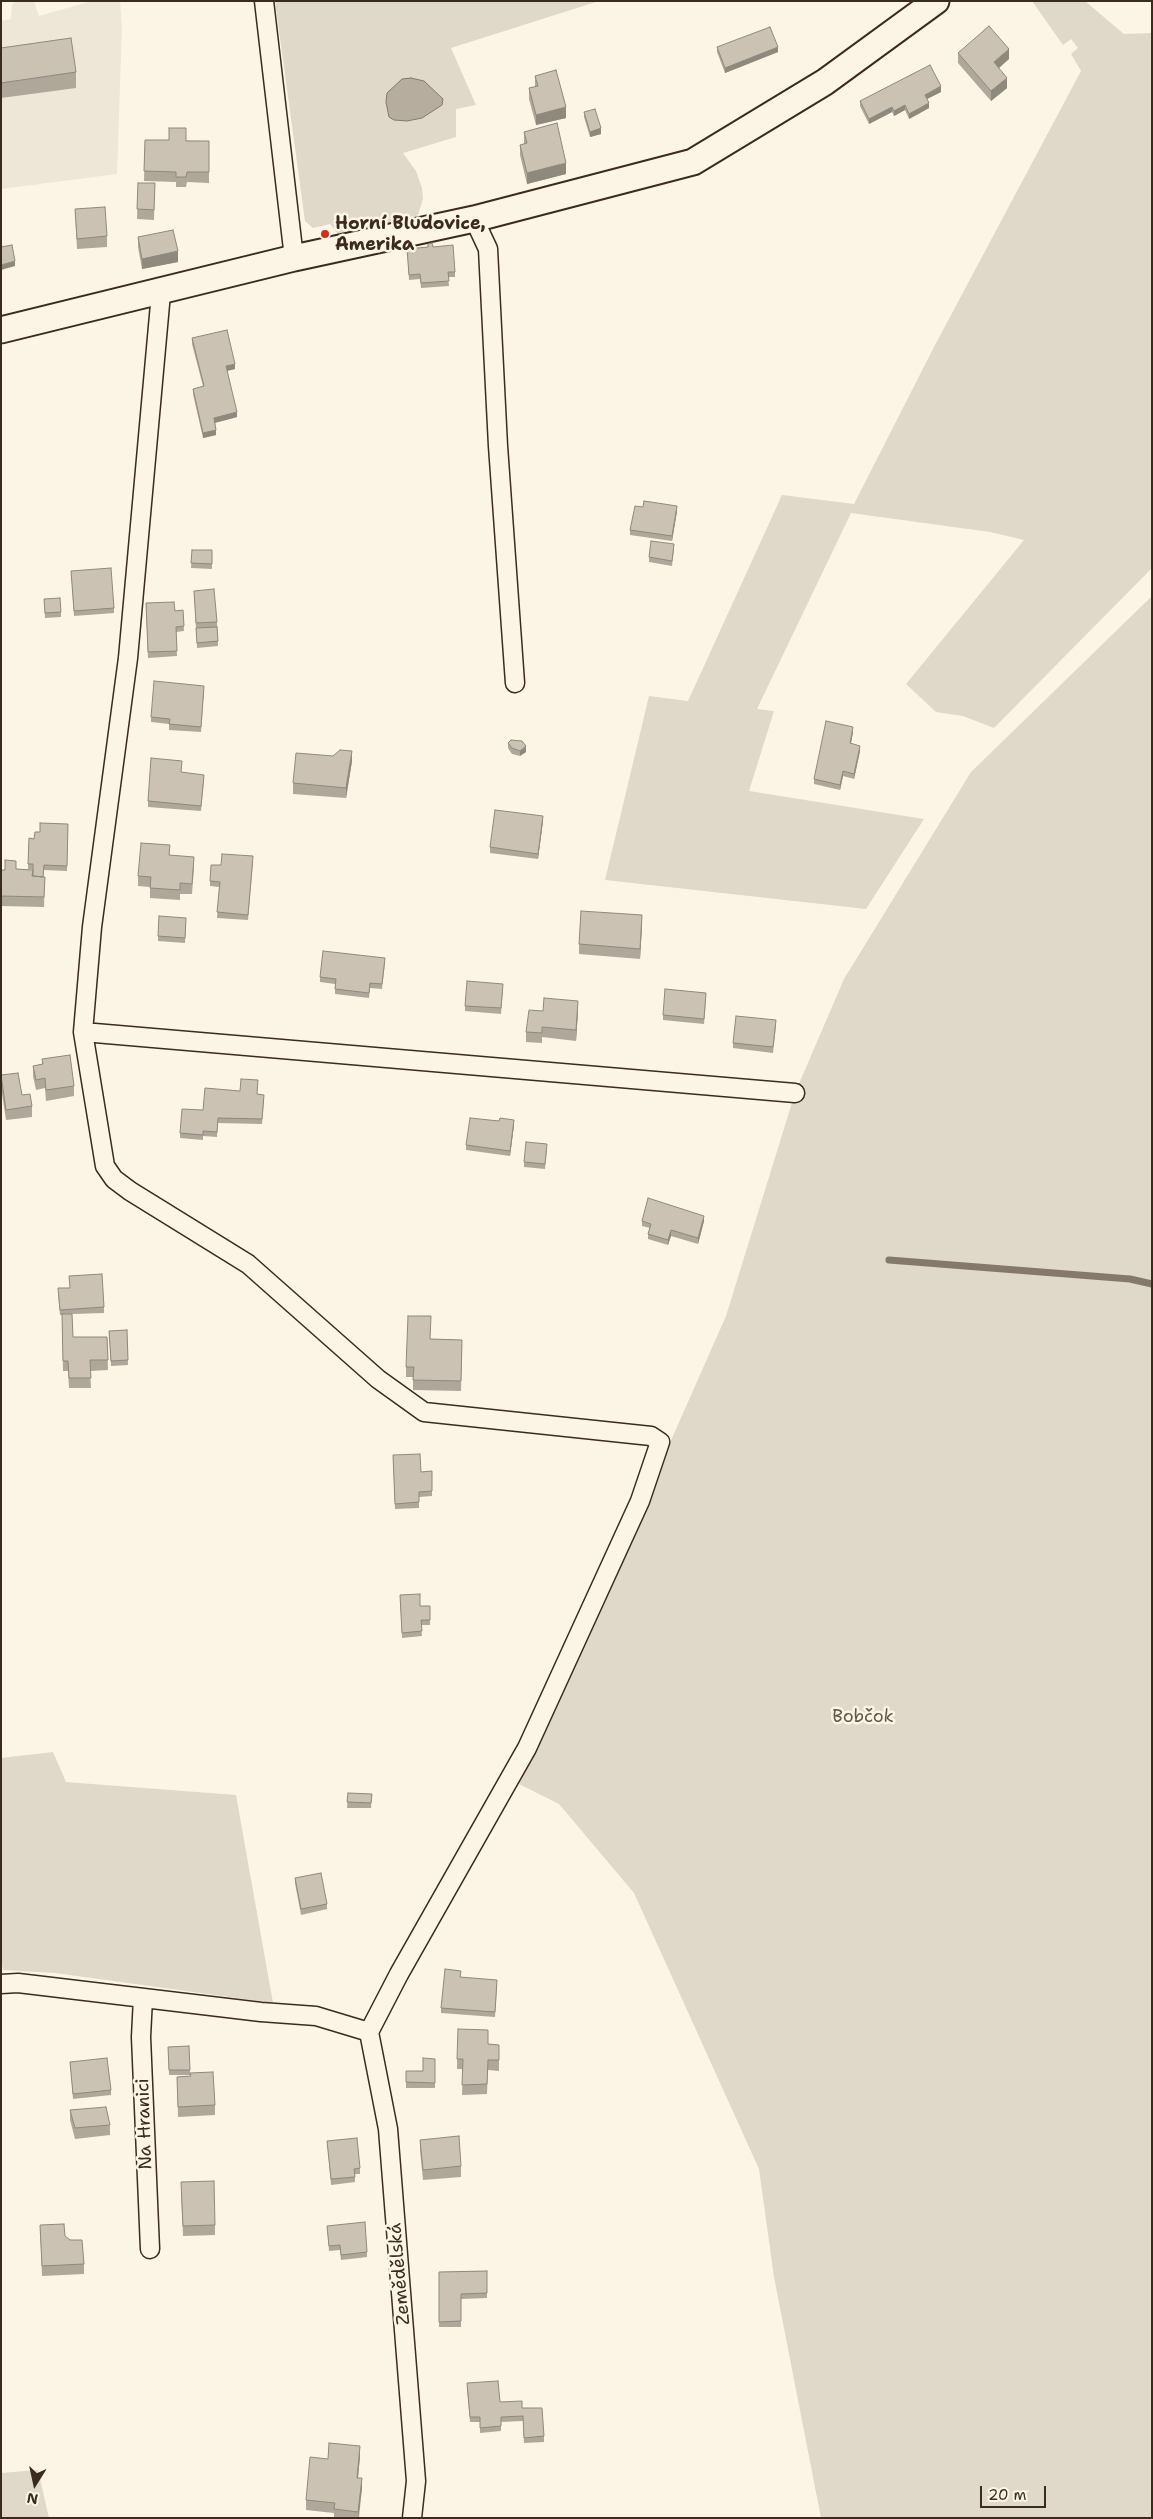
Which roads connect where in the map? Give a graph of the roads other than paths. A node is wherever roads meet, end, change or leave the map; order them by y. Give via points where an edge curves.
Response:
1 (264, 1) edge
2 (936, 1) edge
3 (474, 219) junction
4 (294, 258) junction
5 (161, 293) junction
6 (1, 330) edge
7 (515, 683) dead end
8 (83, 1032) junction
9 (795, 1093) dead end
10 (1, 1984) edge
11 (143, 1998) junction
12 (369, 2032) junction
13 (150, 2250) dead end
14 (412, 2518) edge

1 - 4 street
2 - 3 street via 825,82 693,162
3 - 4 street
3 - 7 street via 488,249
4 - 5 street
5 - 6 street
5 - 8 street via 128,658 92,927
8 - 9 street
8 - 12 street via 105,1166 114,1180 248,1264 378,1379 424,1412 651,1436 660,1442 640,1501 527,1748
10 - 11 street via 18,1983
11 - 12 street via 316,2016
11 - 13 street, Na Hranici via 141,2037
12 - 14 street, Zemědělská via 389,2138 416,2481

